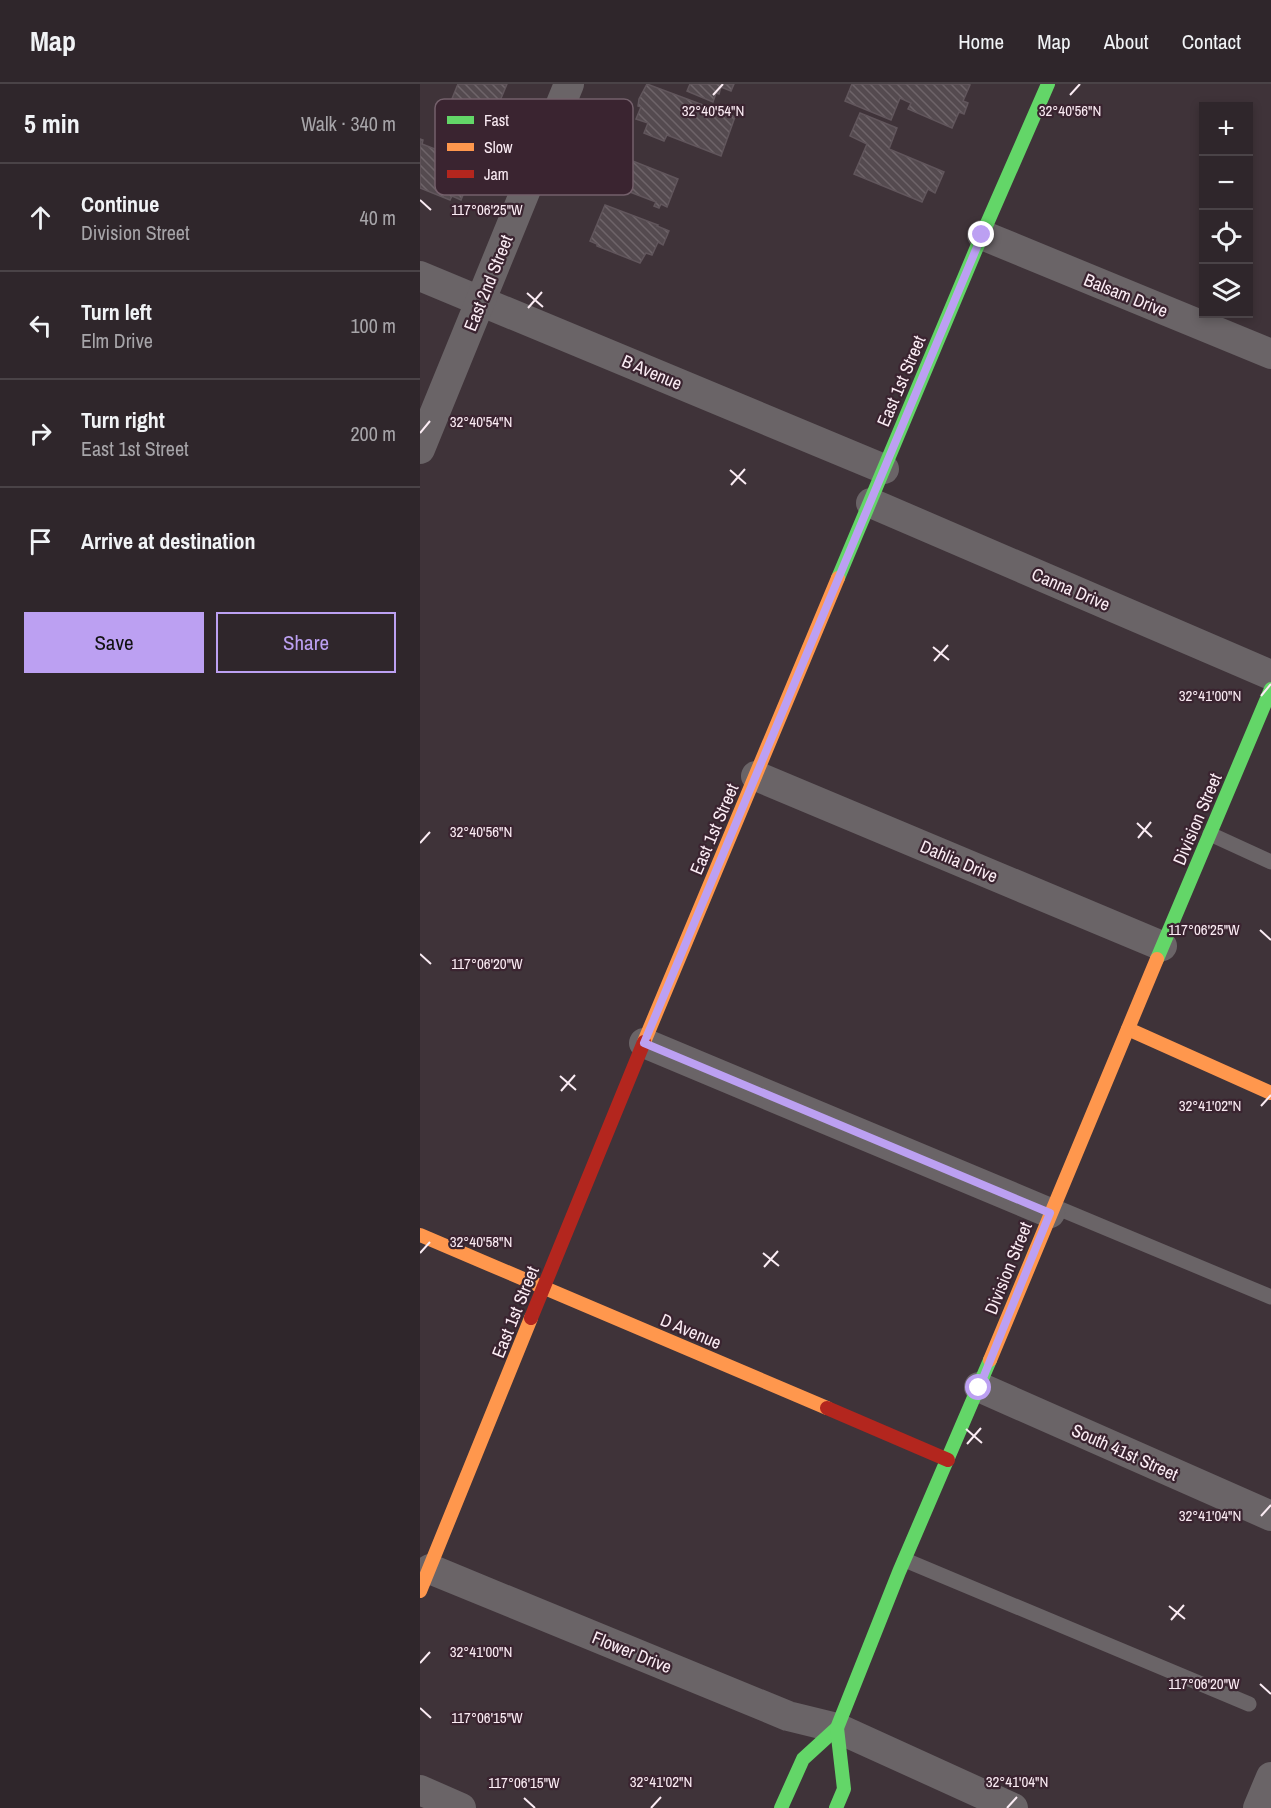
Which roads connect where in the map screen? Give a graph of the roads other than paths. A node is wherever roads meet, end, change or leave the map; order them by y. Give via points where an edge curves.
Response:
1 (569, 84) edge
2 (1048, 84) edge
3 (563, 99) edge
4 (524, 195) edge
5 (982, 235) junction
6 (420, 276) edge
7 (481, 301) junction
8 (1271, 354) edge
9 (420, 449) edge
10 (884, 469) junction
11 (871, 503) junction
12 (1271, 675) edge
13 (1271, 689) edge
14 (756, 776) junction
15 (1210, 834) junction
16 (1271, 862) edge
17 (1161, 946) junction
18 (1128, 1029) junction
19 (644, 1043) junction
20 (1271, 1094) edge
21 (1051, 1209) junction
22 (420, 1235) edge
23 (544, 1287) junction
24 (1271, 1297) edge
25 (979, 1388) junction
26 (948, 1460) junction
27 (1271, 1516) edge
28 (905, 1560) junction
29 (425, 1580) edge
30 (1249, 1704) dead end
31 (837, 1728) junction
32 (1271, 1778) edge
33 (420, 1790) edge
34 (461, 1808) edge
35 (781, 1808) edge
36 (836, 1808) edge
37 (1013, 1808) edge
38 (1258, 1808) edge

1 - 3 street, East 2nd Street
2 - 5 street, East 1st Street
4 - 7 street, East 2nd Street
5 - 8 street, Balsam Drive
5 - 10 street, East 1st Street
6 - 7 street, B Avenue
7 - 9 street, East 2nd Street
7 - 10 street, B Avenue
10 - 11 street, East 1st Street
11 - 12 street, Canna Drive
11 - 14 street, East 1st Street
13 - 15 street, Division Street
14 - 17 street, Dahlia Drive
14 - 19 street, East 1st Street
15 - 16 lane
15 - 17 street, Division Street
17 - 18 street, Division Street
18 - 20 street
18 - 21 street, Division Street
19 - 21 street
19 - 23 street, East 1st Street
21 - 24 lane
21 - 25 street, Division Street
22 - 23 street, D Avenue
23 - 26 street, D Avenue
23 - 29 street, East 1st Street
25 - 26 street, Division Street
25 - 27 street, South 41st Street
26 - 28 street, Division Street
28 - 30 lane
28 - 31 street, Division Street
29 - 31 street, Flower Drive via 788,1716
31 - 35 street, Division Street via 803,1759
31 - 36 street, Division Street via 844,1789
31 - 37 street, Flower Drive
32 - 38 street
33 - 34 street

